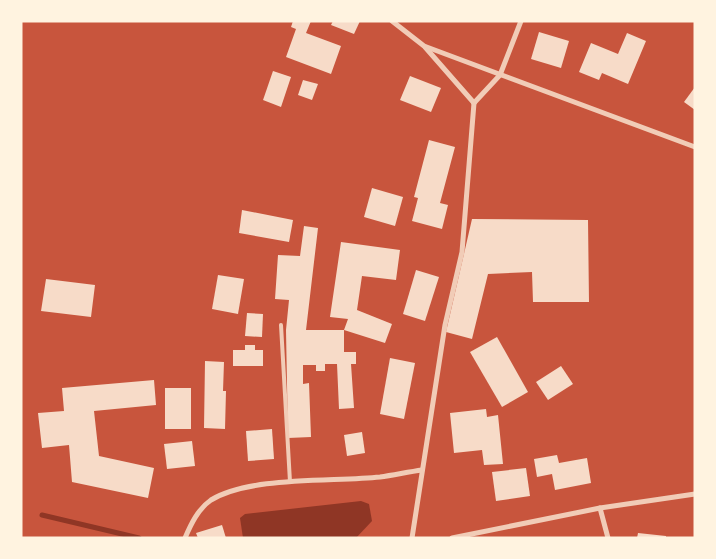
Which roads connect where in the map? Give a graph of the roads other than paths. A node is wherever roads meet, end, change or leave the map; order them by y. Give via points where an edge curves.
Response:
1 (392, 21) edge
2 (521, 21) edge
3 (424, 46) junction
4 (500, 75) junction
5 (474, 103) junction
6 (695, 147) edge
7 (281, 325) dead end
8 (422, 470) junction
9 (290, 482) junction
10 (695, 494) edge
11 (600, 508) junction
12 (185, 538) edge
13 (412, 538) edge
14 (452, 538) edge
15 (608, 538) edge

1 - 3 street
2 - 4 street
3 - 4 street
3 - 5 street
4 - 5 street
4 - 6 street
5 - 8 street via 462,252 445,325
7 - 9 lane
8 - 9 street via 380,477
8 - 13 street
9 - 12 street via 244,488 221,495 199,512
10 - 11 street
11 - 14 street
11 - 15 street

